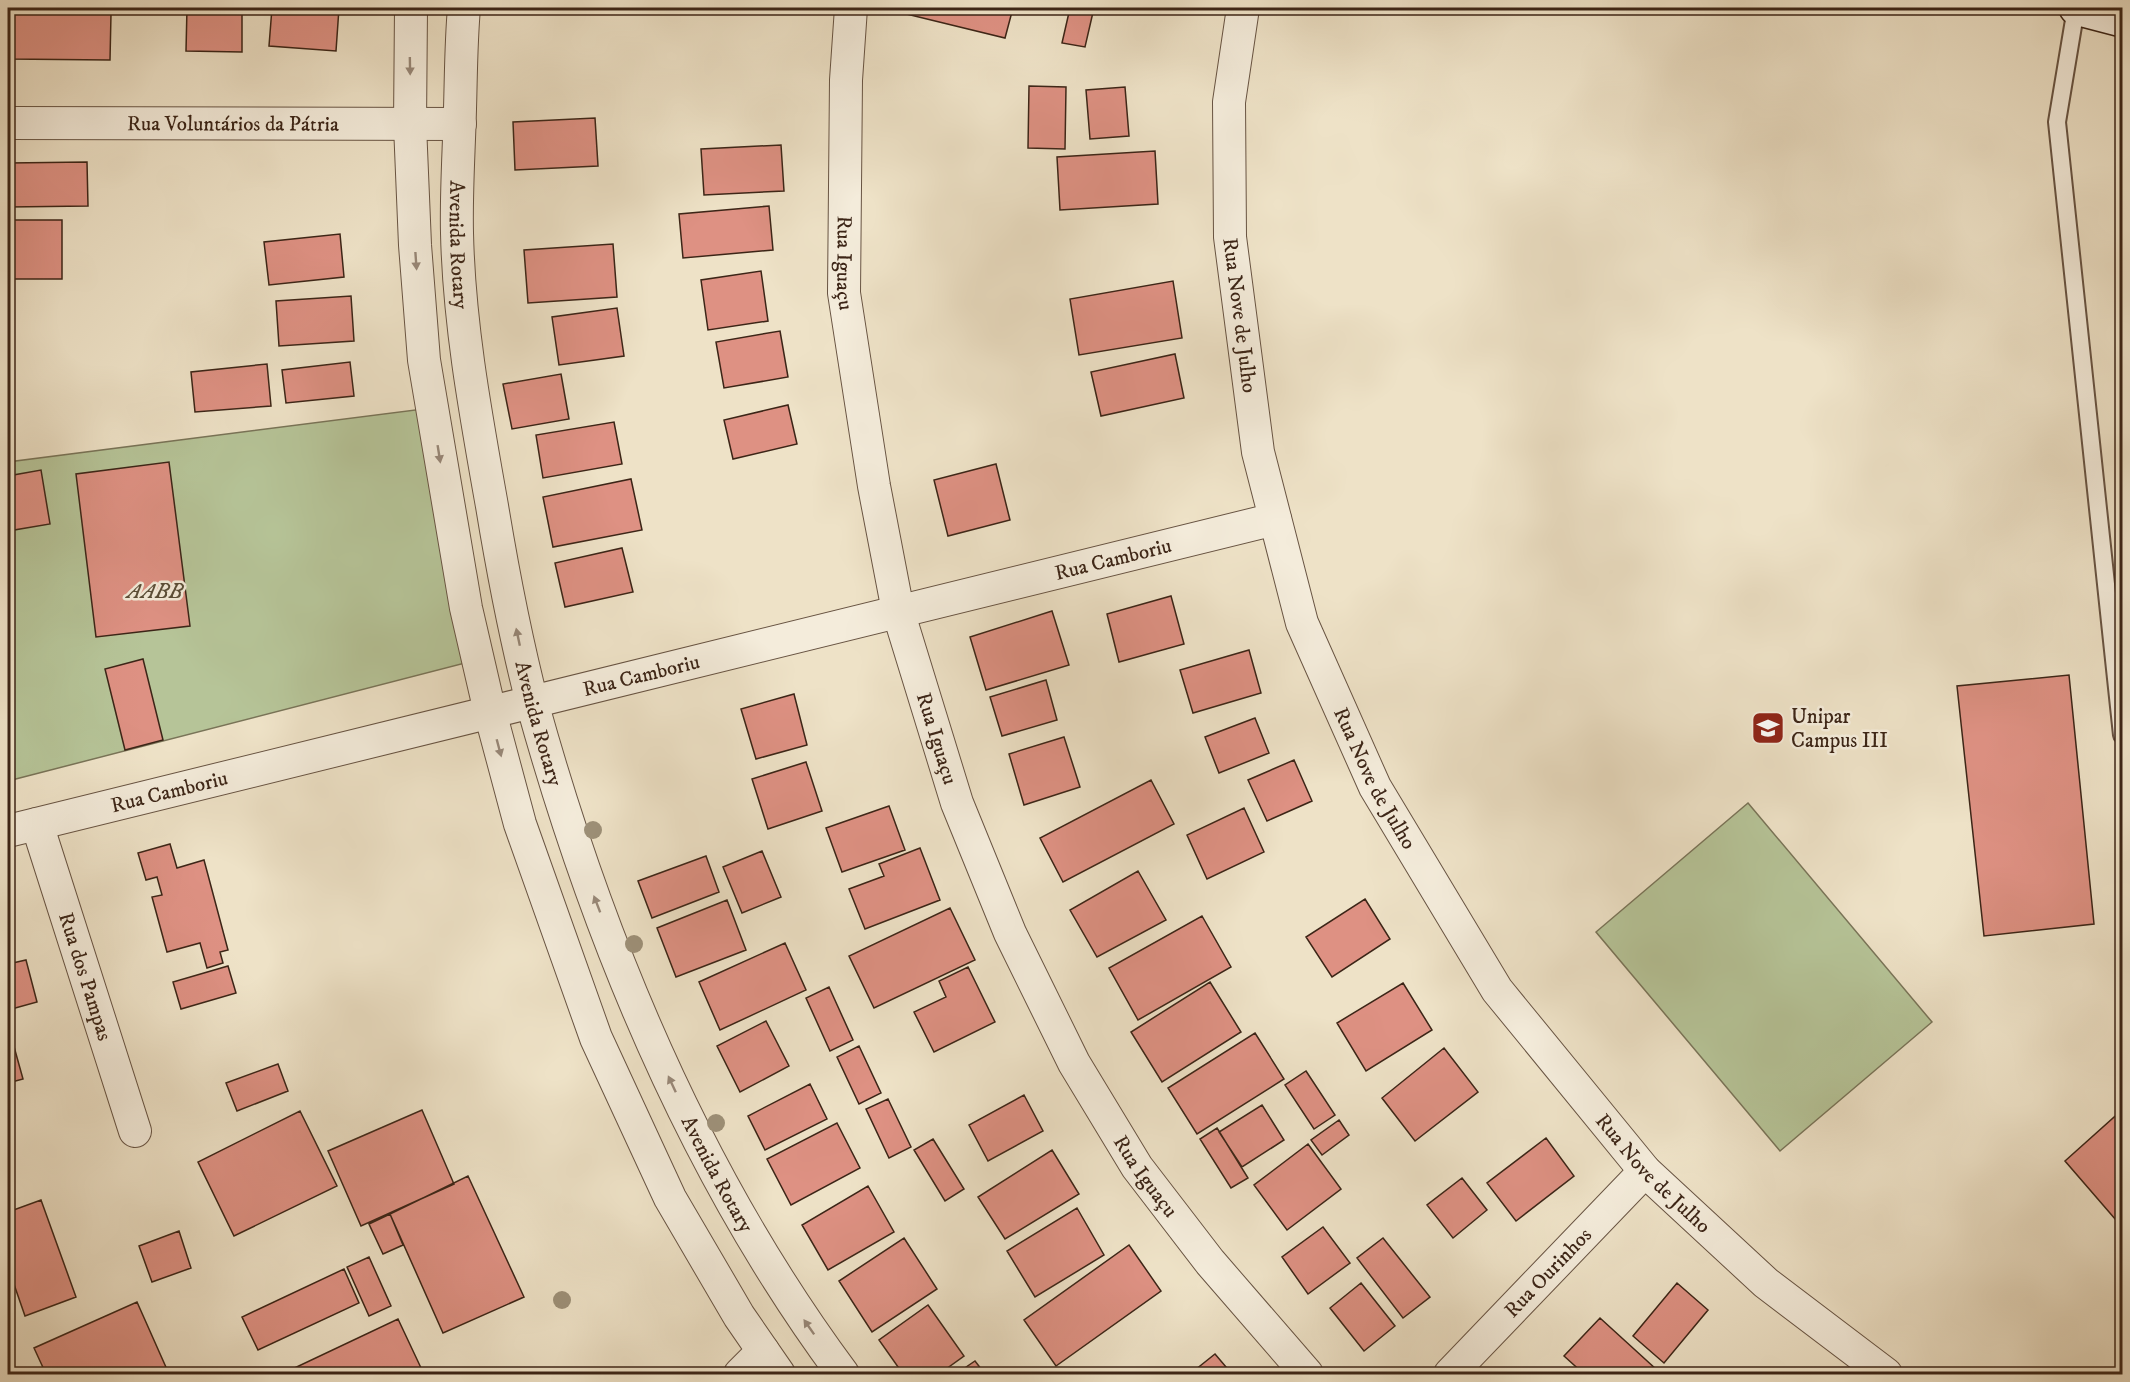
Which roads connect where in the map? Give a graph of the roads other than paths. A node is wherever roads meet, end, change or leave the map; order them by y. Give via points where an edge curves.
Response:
1 (411, 8) edge
2 (464, 8) edge
3 (851, 8) edge
4 (1243, 8) edge
5 (2076, 8) edge
6 (2122, 20) edge
7 (8, 123) edge
8 (460, 124) junction
9 (410, 125) junction
10 (1275, 519) junction
11 (898, 611) junction
12 (532, 702) junction
13 (490, 712) junction
14 (2122, 735) edge
15 (22, 828) edge
16 (135, 1131) dead end
17 (1645, 1171) junction
18 (771, 1363) edge
19 (740, 1374) edge
20 (843, 1374) edge
21 (1307, 1374) edge
22 (1450, 1374) edge
23 (1886, 1374) edge

1 -> 9 street, Avenida Rotary
2 - 8 street, Avenida Rotary
3 - 11 street, Rua Iguaçu via 846,80 844,293
4 - 10 street, Rua Nove de Julho via 1229,102 1230,237 1258,452
5 - 6 main road
5 - 14 lane via 2057,122
7 - 9 street, Rua Voluntários da Pátria
8 - 9 street, Rua Voluntários da Pátria
12 -> 8 street, Avenida Rotary via 473,403 457,232
9 -> 13 street, Avenida Rotary via 424,360 466,608
10 - 11 street, Rua Camboriu
10 - 17 street, Rua Nove de Julho via 1302,622 1375,787 1497,990
11 - 12 street, Rua Camboriu
11 - 21 street, Rua Iguaçu via 957,803 1010,933 1074,1063 1137,1167 1210,1262
12 - 13 street, Rua Camboriu
20 -> 12 street, Avenida Rotary via 801,1315 711,1165 652,1041 578,856
13 - 15 street, Rua Camboriu
13 -> 18 street, Avenida Rotary via 520,824 596,1038 670,1198
15 - 16 street, Rua dos Pampas
17 - 22 street, Rua Ourinhos
17 - 23 street, Rua Nove de Julho via 1766,1283
18 - 19 street

